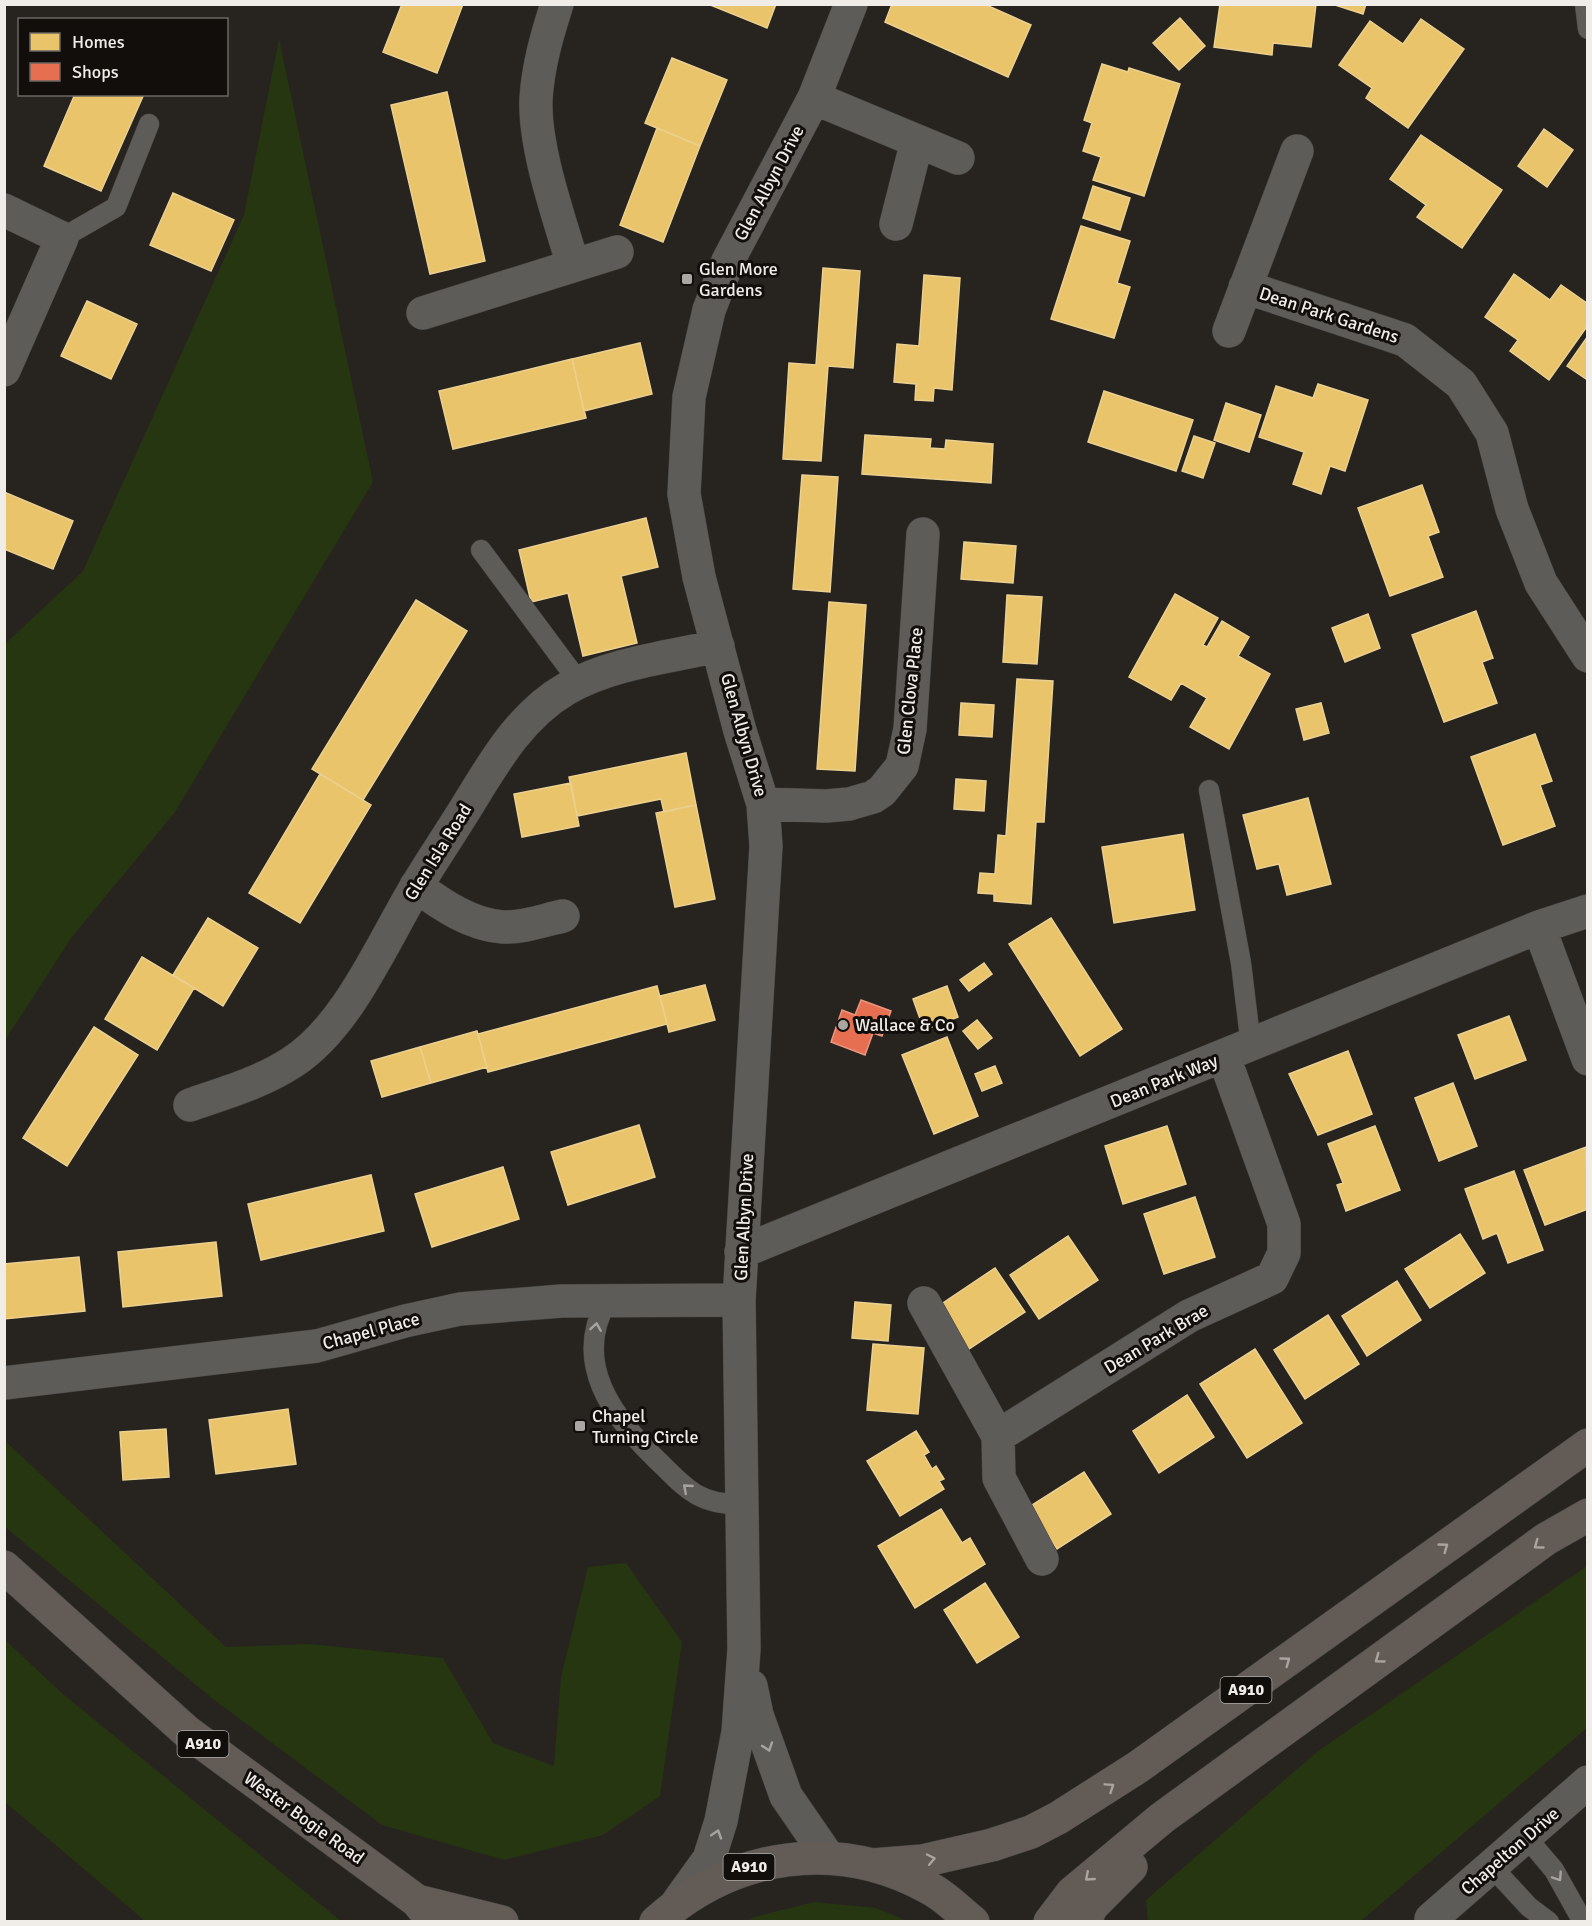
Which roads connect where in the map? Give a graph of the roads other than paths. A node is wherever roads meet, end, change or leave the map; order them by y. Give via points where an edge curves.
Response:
1 (557, 4) edge
2 (851, 4) edge
3 (1585, 4) edge
4 (1587, 29) edge
5 (814, 98) junction
6 (149, 124) dead end
7 (917, 141) junction
8 (1298, 151) dead end
9 (958, 158) dead end
10 (4, 210) edge
11 (896, 225) dead end
12 (62, 238) junction
13 (617, 252) dead end
14 (573, 265) junction
15 (1245, 287) junction
16 (423, 313) dead end
17 (1229, 331) dead end
18 (4, 370) edge
19 (923, 534) dead end
20 (481, 550) dead end
21 (718, 645) junction
22 (1587, 652) edge
23 (579, 682) junction
24 (1209, 790) dead end
25 (764, 804) junction
26 (416, 886) junction
27 (1587, 911) edge
28 (562, 916) dead end
29 (1539, 927) junction
30 (1238, 1052) junction
31 (1587, 1059) edge
32 (190, 1105) dead end
33 (741, 1252) junction
34 (739, 1300) junction
35 (607, 1301) junction
36 (924, 1303) dead end
37 (4, 1383) edge
38 (998, 1436) junction
39 (1587, 1445) edge
40 (741, 1504) junction
41 (1587, 1515) edge
42 (1042, 1559) dead end
43 (4, 1567) edge
44 (744, 1649) junction
45 (1243, 1760) junction
46 (1587, 1782) edge
47 (1526, 1837) junction
48 (828, 1857) junction
49 (872, 1864) junction
50 (1492, 1867) junction
51 (425, 1912) edge
52 (667, 1912) edge
53 (1431, 1919) dead end
54 (502, 1922) edge
55 (973, 1922) edge
56 (1050, 1922) edge
57 (1084, 1922) edge
58 (1549, 1922) edge
59 (1583, 1922) edge

1 - 14 street via 545,41 536,101 539,137
2 - 5 street, Glen Albyn Drive
3 - 4 lane
5 - 7 street
5 - 21 street, Glen Albyn Drive via 728,261 709,310 689,397 684,494 699,577
6 - 12 lane via 116,207
7 - 9 street
7 - 11 street
8 - 15 street, Dean Park Gardens
10 - 12 street
12 - 18 street
13 - 14 street
14 - 16 street
15 - 17 street, Dean Park Gardens
15 - 22 street, Dean Park Gardens via 1405,340 1461,384 1492,433 1512,509 1541,583
19 - 25 street, Glen Clova Place via 910,729 902,766 882,791 849,804
20 - 23 lane
21 - 23 street, Glen Isla Road
21 - 25 street, Glen Albyn Drive
23 - 26 street, Glen Isla Road via 535,712 502,749
24 - 30 lane via 1241,963
25 - 33 street, Glen Albyn Drive via 766,846
26 - 28 street via 446,908 504,927
26 - 32 street, Glen Isla Road via 352,996 326,1032 276,1071
27 - 29 street, Dean Park Way
29 - 30 street, Dean Park Way
29 - 31 street
30 - 33 street, Dean Park Way
30 - 38 street, Dean Park Brae via 1284,1224 1284,1253 1272,1278 1189,1316
33 - 34 street, Glen Albyn Drive
34 - 35 street, Chapel Place
34 - 40 street, Glen Albyn Drive
35 - 37 street, Chapel Place via 460,1309 317,1346
40 -> 35 lane via 710,1503 694,1495 620,1421 604,1391 596,1361 598,1317
36 - 38 street
38 - 42 street via 999,1478
49 -> 39 main road, A910 via 922,1861 992,1845 1031,1832 1067,1813 1138,1767
40 - 44 street, Glen Albyn Drive
41 -> 45 main road via 1546,1539
43 - 51 main road, Wester Bogie Road / A910 via 186,1731
44 -> 48 street via 757,1715 786,1796
52 -> 44 street via 709,1859 721,1821 738,1732
45 -> 56 main road via 1092,1875
45 - 57 main road via 1092,1906
46 - 47 street, Chapelton Drive
47 - 50 street, Chapelton Drive
47 -> 59 lane via 1554,1870
48 - 49 main road, A910
48 - 52 main road, A910 via 788,1859 749,1867 712,1882
49 - 55 main road, A910 via 930,1888
50 - 53 street, Chapelton Drive
50 - 58 lane via 1529,1907
51 - 54 main road, Wester Bogie Road / A910

